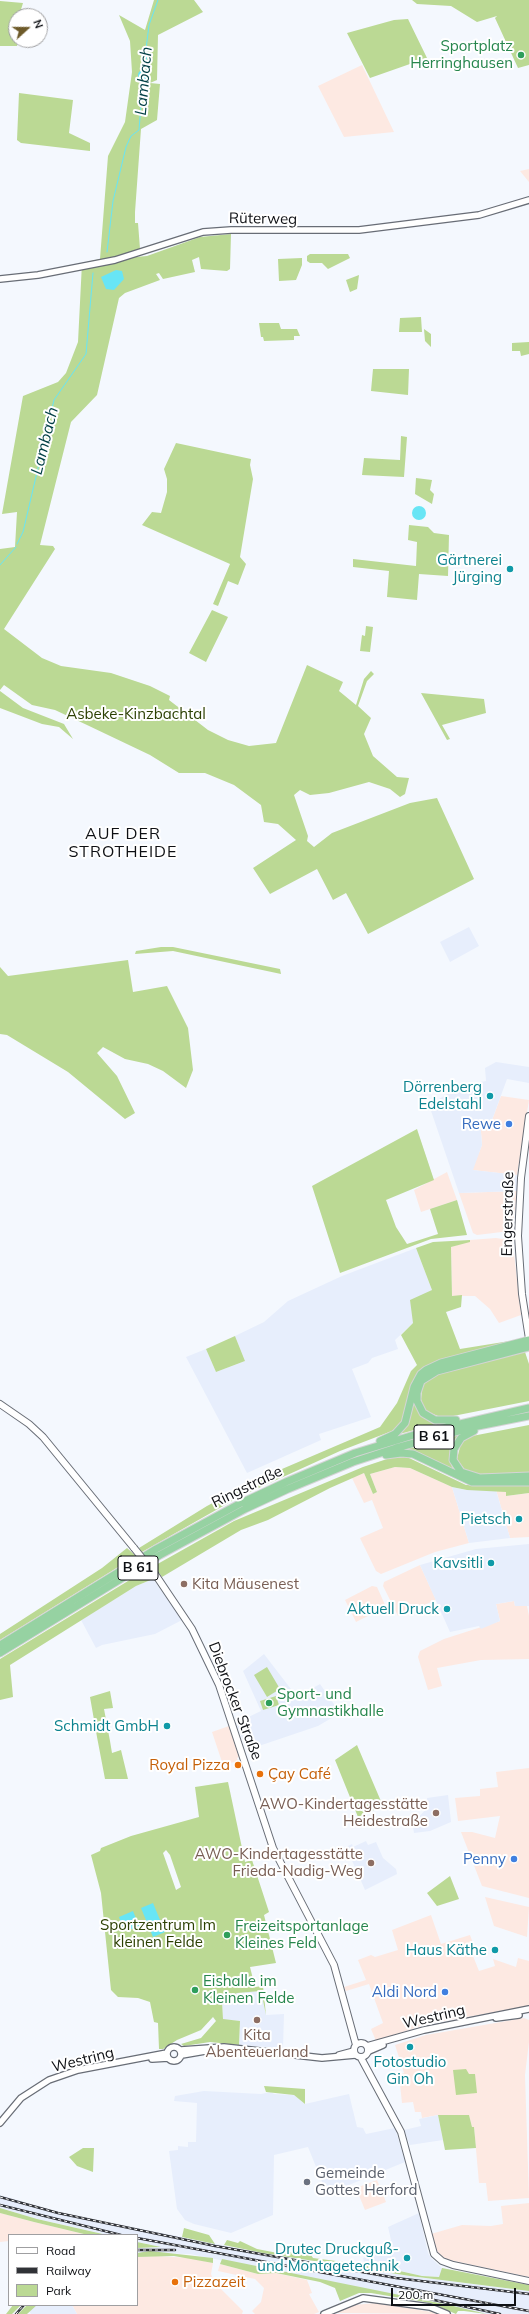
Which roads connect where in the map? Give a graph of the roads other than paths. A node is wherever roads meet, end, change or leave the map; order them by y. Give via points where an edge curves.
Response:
1 (529, 200) edge
2 (0, 279) edge
3 (529, 1116) edge
4 (526, 1314) junction
5 (529, 1324) edge
6 (529, 1339) edge
7 (529, 1347) edge
8 (0, 1404) edge
9 (529, 1408) edge
10 (529, 1416) edge
11 (516, 1418) junction
12 (470, 1420) junction
13 (355, 1454) junction
14 (353, 1462) junction
15 (529, 1476) edge
16 (529, 1482) edge
17 (0, 1645) edge
18 (0, 1653) edge
19 (529, 2009) edge
20 (529, 2013) edge
21 (481, 2020) junction
22 (361, 2051) junction
23 (181, 2053) junction
24 (167, 2055) junction
25 (0, 2123) edge
26 (529, 2281) edge
27 (324, 2314) edge
28 (446, 2314) edge

1 - 2 street, Rüterweg via 479,215 359,230 203,232 115,260 58,272
3 - 4 main road, Engerstraße via 521,1178 518,1236
4 - 5 main road, Engerstraße
4 - 6 main road, Engerstraße
6 - 13 highway via 441,1363 426,1370 416,1380 407,1418 401,1428 386,1439
7 - 12 highway via 437,1371 421,1381 417,1401 428,1416 444,1421 465,1418
8 - 22 main road, Diebrocker Straße, bridge via 43,1437 155,1574 189,1623 211,1667 228,1711 273,1848 330,1956
9 - 12 highway, Ringstraße / B 61
10 - 11 highway, Ringstraße / B 61
11 - 14 highway, Ringstraße / B 61 via 423,1440
11 - 15 highway via 508,1424 467,1434 456,1443 453,1460 461,1472 472,1477
12 - 13 highway, Ringstraße / B 61
13 - 17 highway, Ringstraße / B 61 via 286,1482 197,1526
14 - 16 highway via 365,1462 394,1453 407,1453 472,1482
14 - 18 highway, Ringstraße / B 61 via 288,1489 200,1533
19 - 21 street, Westring
20 - 21 street, Westring
21 - 22 street, Westring via 424,2030
22 - 23 street, Westring via 331,2058 205,2051
22 - 26 main road, Diebrocker Straße via 405,2143 434,2254 442,2261 453,2265
23 - 24 street via 172,2047
23 - 24 street via 176,2062
24 - 25 street, Westring via 78,2070 49,2080 21,2098
27 - 28 street via 355,2300 369,2298 430,2307

